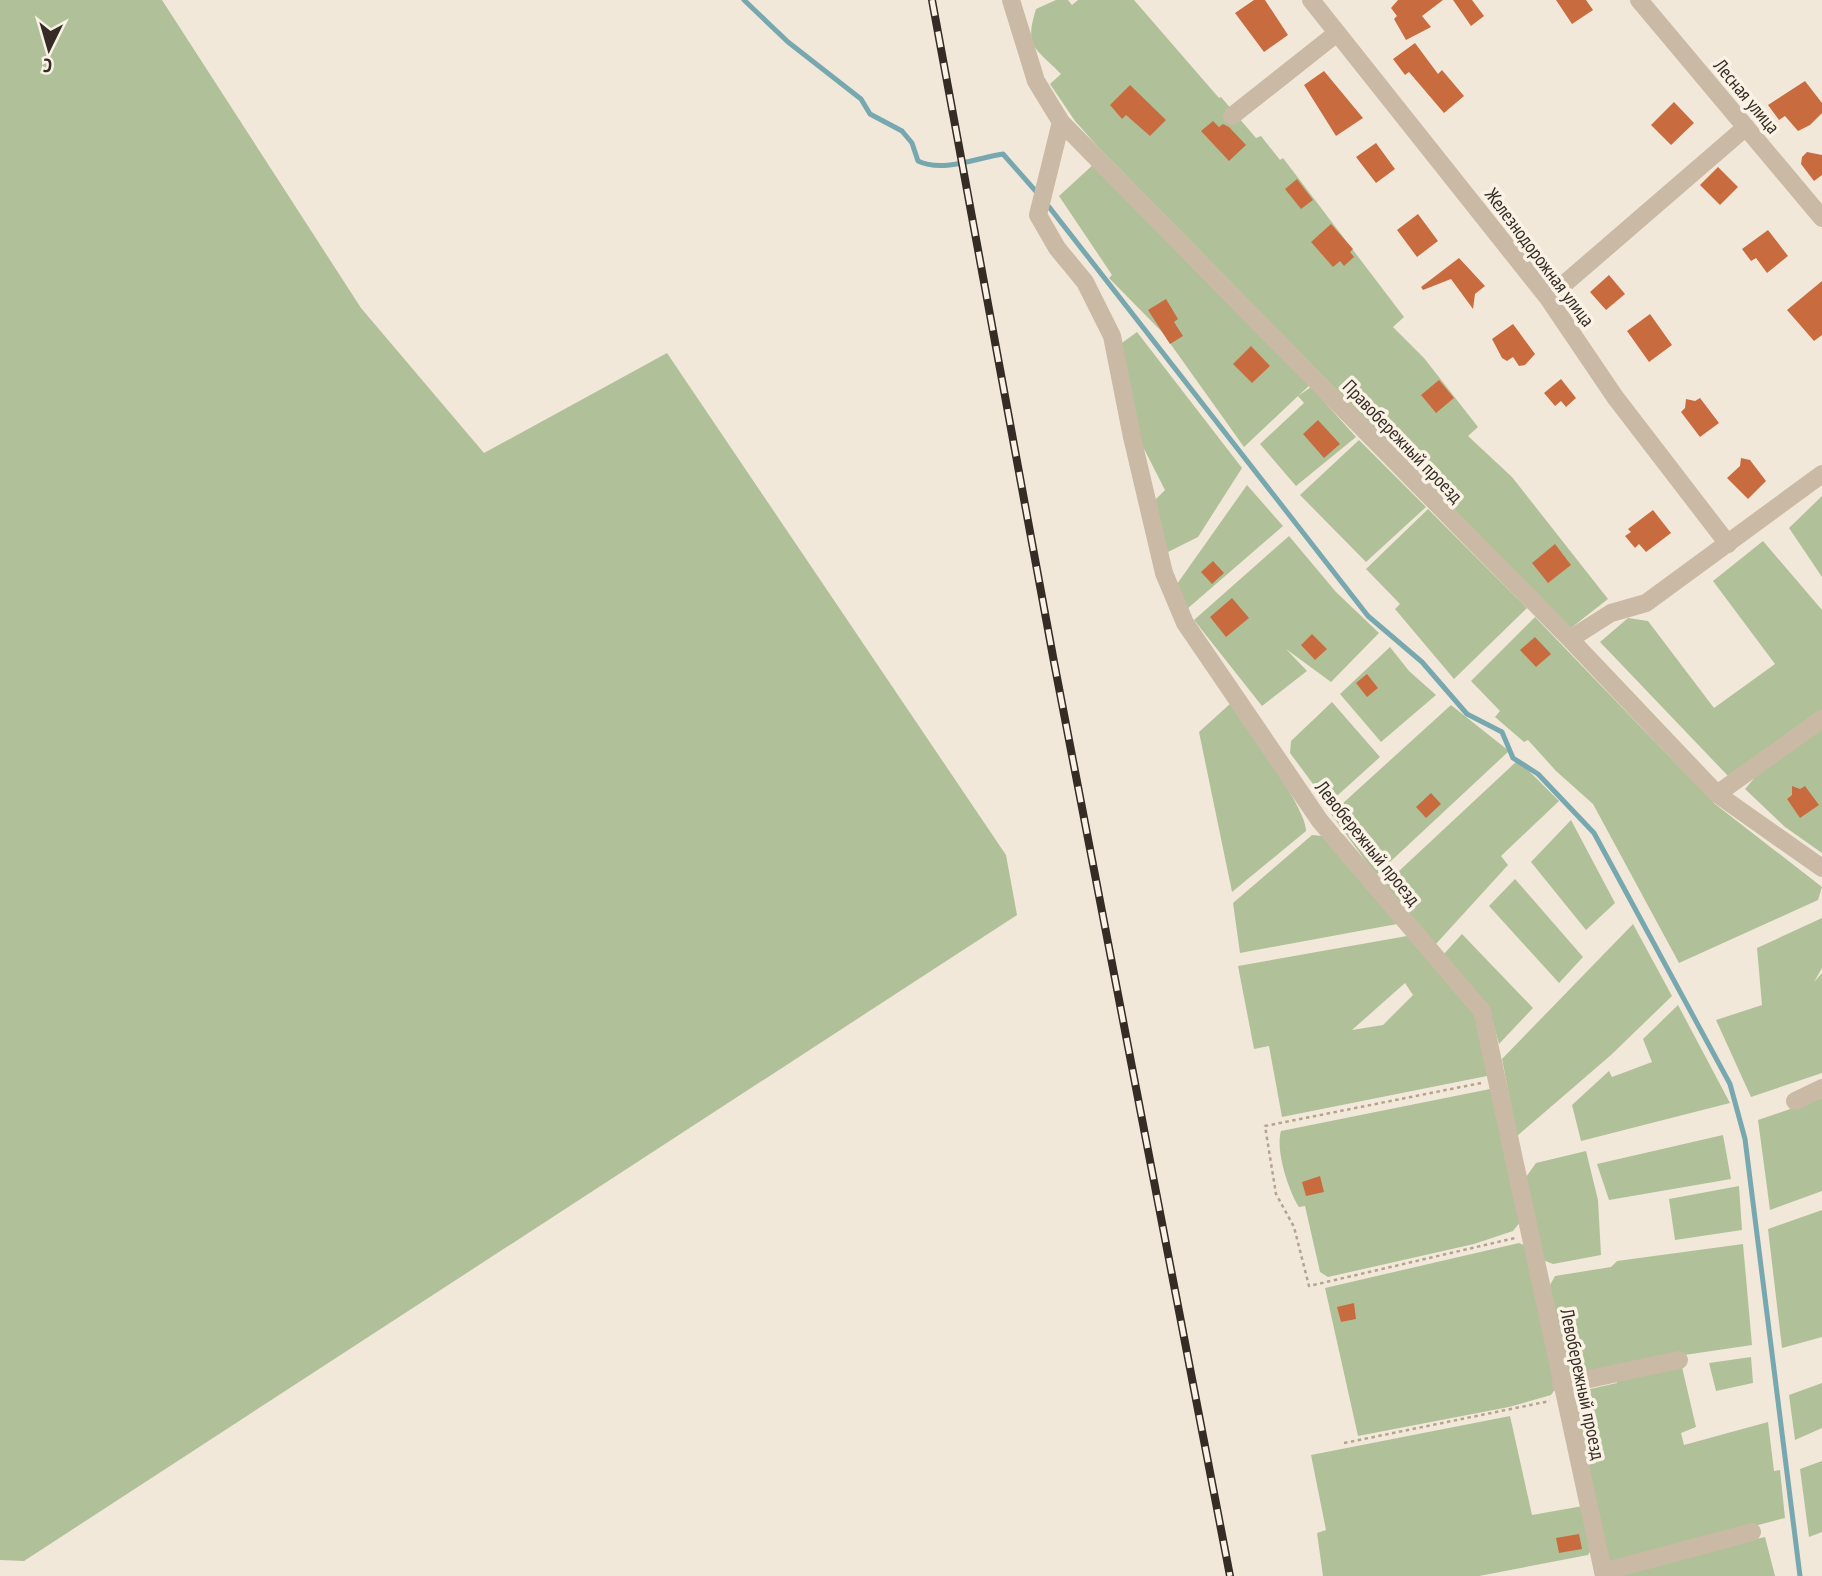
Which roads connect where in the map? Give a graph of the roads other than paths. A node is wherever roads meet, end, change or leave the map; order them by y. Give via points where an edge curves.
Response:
1 (1011, 0) edge
2 (1311, 0) edge
3 (1639, 0) edge
4 (1337, 33) junction
5 (1232, 116) dead end
6 (1061, 122) junction
7 (1746, 127) junction
8 (1822, 218) edge
9 (1548, 298) junction
10 (1822, 474) edge
11 (1728, 544) junction
12 (1570, 639) junction
13 (1822, 719) edge
14 (1717, 794) junction
15 (1822, 868) edge
16 (1822, 1088) edge
17 (1794, 1101) dead end
18 (1679, 1360) dead end
19 (1562, 1391) junction
20 (1752, 1532) dead end
21 (1604, 1574) edge

1 - 6 street, Правобережный проезд via 1036,81
2 - 4 street, Железнодорожная улица
3 - 7 street, Лесная улица
4 - 5 street
4 - 9 street, Железнодорожная улица
6 - 12 street, Правобережный проезд
6 - 19 street, Левобережный проезд via 1038,215 1085,282 1112,336 1164,573 1185,623 1320,821 1482,1011
7 - 8 street, Лесная улица
7 - 9 street
9 - 11 street, Железнодорожная улица via 1615,397
10 - 11 street
11 - 12 street via 1646,603 1611,613
12 - 14 street, Правобережный проезд
13 - 14 street
14 - 15 street, Правобережный проезд
16 - 17 street
18 - 19 street
19 - 21 street, Левобережный проезд
20 - 21 street

